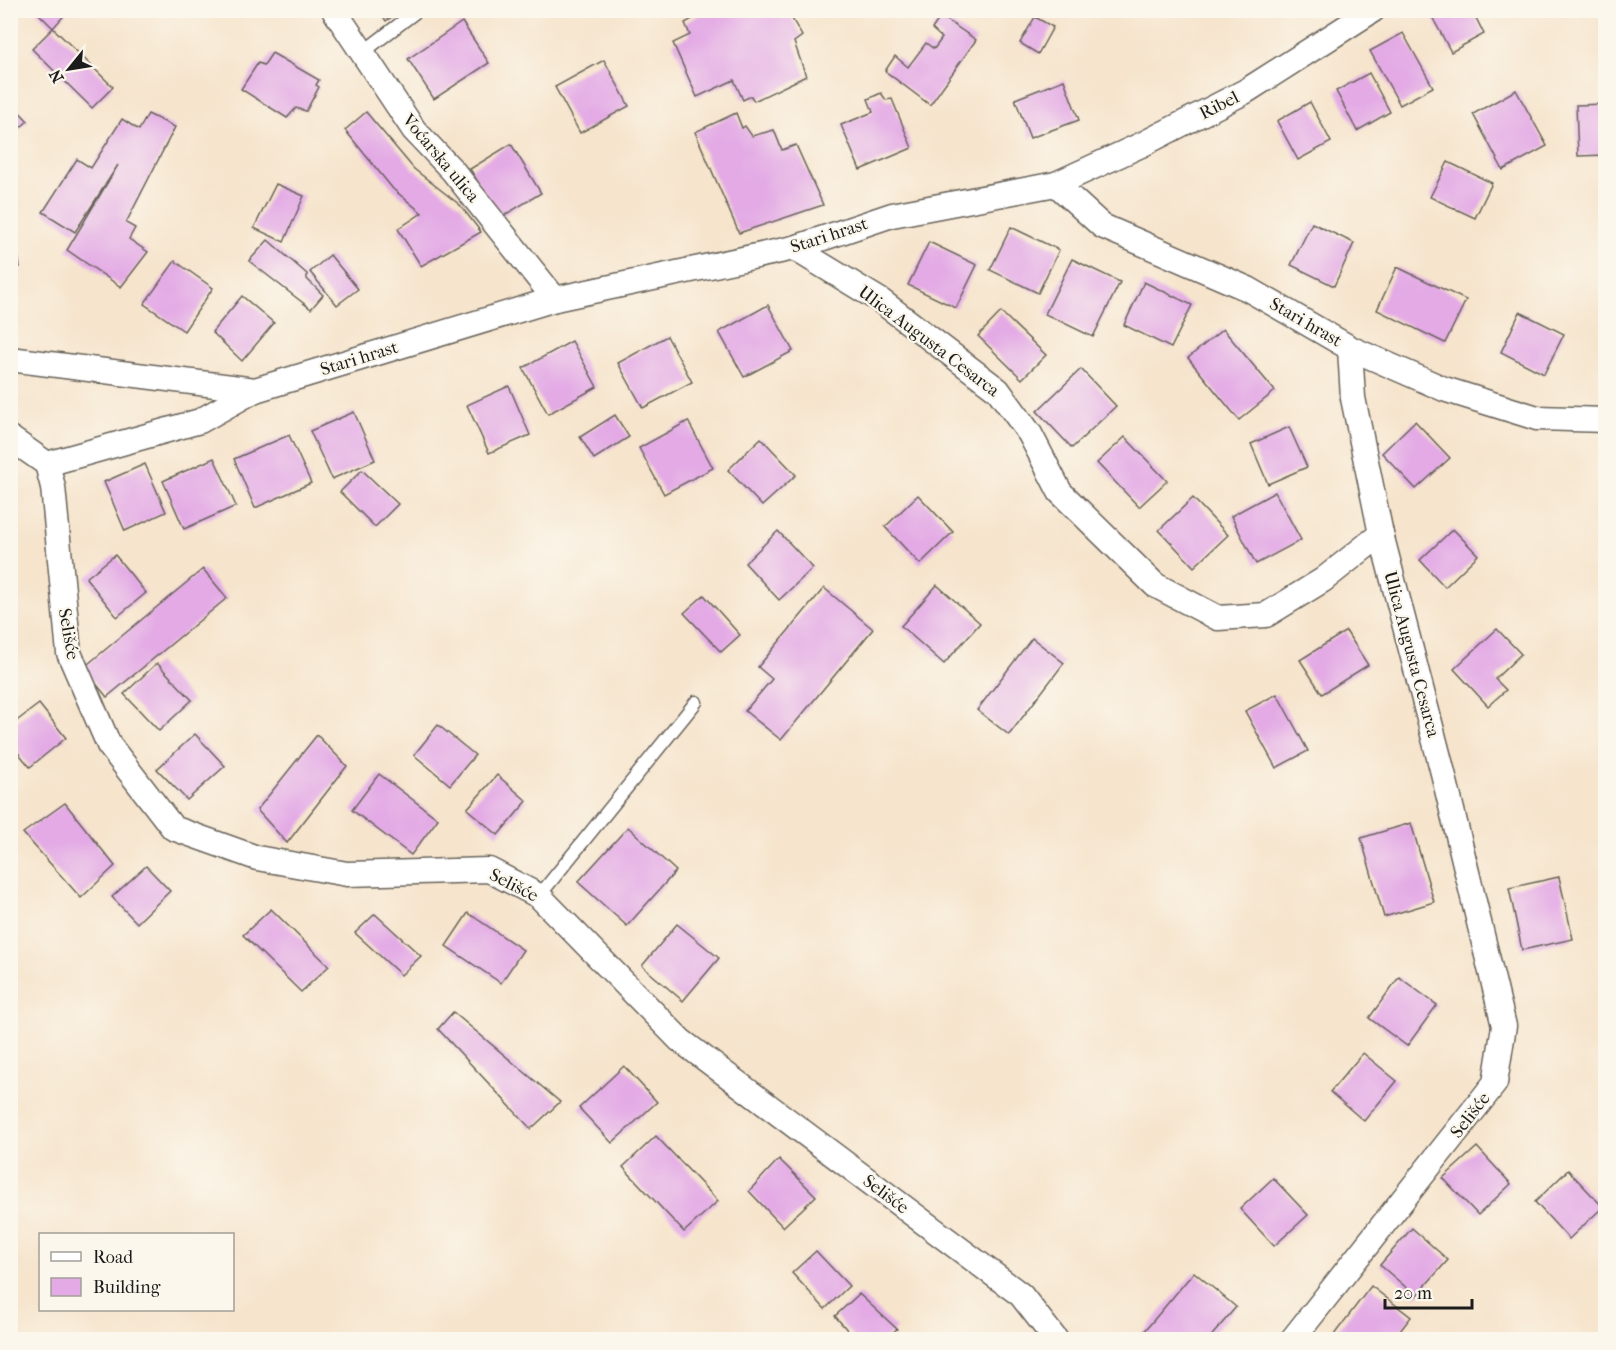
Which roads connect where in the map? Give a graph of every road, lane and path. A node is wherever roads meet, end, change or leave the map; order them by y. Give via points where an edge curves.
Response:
1 (334, 10) edge
2 (418, 10) edge
3 (1373, 10) edge
4 (362, 53) junction
5 (1056, 184) junction
6 (794, 248) junction
7 (555, 299) junction
8 (1350, 348) junction
9 (10, 358) edge
10 (255, 390) junction
11 (1605, 420) edge
12 (10, 438) edge
13 (47, 464) junction
14 (1381, 534) junction
15 (696, 702) dead end
16 (1443, 773) joint
17 (539, 896) junction
18 (1056, 1340) edge
19 (1292, 1340) edge

1 - 4 street, Voćarska ulica
2 - 4 lane
3 - 5 street, Ribel via 1246,91
4 - 7 street, Voćarska ulica via 414,130 453,171
5 - 6 street, Stari hrast via 892,215
5 - 8 street, Stari hrast via 1102,226 1248,289
6 - 7 street, Stari hrast
6 - 14 street, Ulica Augusta Cesarca via 881,301 998,390 1030,434 1060,492 1155,585 1218,618 1266,615 1323,580
7 - 10 street, Stari hrast
8 - 11 street, Stari hrast via 1444,389 1538,418
8 - 14 street, Ulica Augusta Cesarca via 1353,398
9 - 10 street, Stari hrast
10 - 13 street via 200,421
12 - 13 street
13 - 17 street, Selišće via 53,487 69,653 109,746 173,828 257,858 347,874 489,870
14 - 16 street, Ulica Augusta Cesarca
15 - 17 lane
16 - 19 street, Selišće via 1504,1026 1496,1083
17 - 18 street, Selišće via 680,1040 1021,1295

